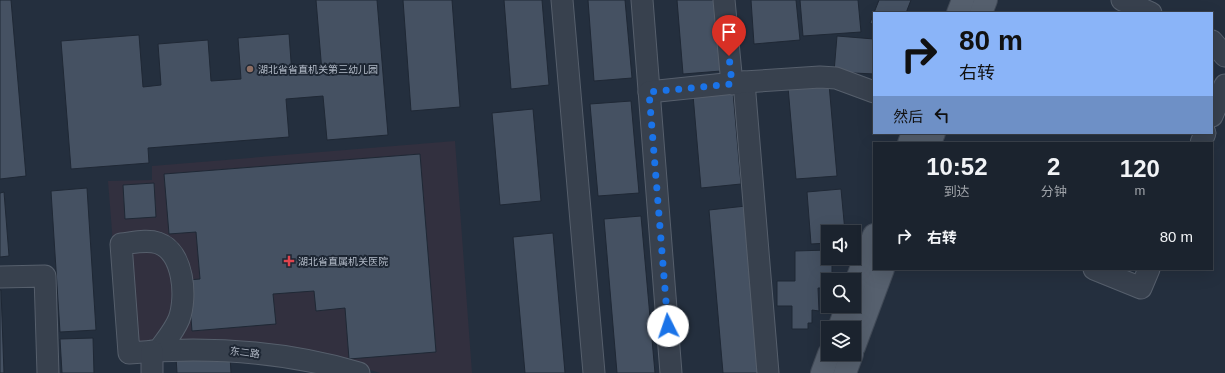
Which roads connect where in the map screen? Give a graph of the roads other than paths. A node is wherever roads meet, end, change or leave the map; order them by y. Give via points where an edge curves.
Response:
1 (562, 0) edge
2 (642, 0) edge
3 (724, 0) edge
4 (963, 0) edge
5 (986, 0) edge
6 (1122, 0) edge
7 (958, 12) edge
8 (981, 12) edge
9 (1149, 12) edge
10 (1213, 42) edge
11 (1225, 56) edge
12 (738, 83) junction
13 (1225, 85) edge
14 (649, 92) junction
15 (873, 92) edge
16 (1213, 114) edge
17 (873, 238) edge
18 (883, 270) edge
19 (1096, 270) edge
20 (1149, 270) edge
21 (859, 273) edge
22 (0, 277) edge
23 (861, 328) edge
24 (155, 350) junction
25 (826, 361) edge
26 (849, 361) edge
27 (311, 367) edge
28 (48, 373) edge
29 (152, 373) edge
30 (359, 373) edge
31 (594, 373) edge
32 (671, 373) edge
33 (768, 373) edge
34 (822, 373) edge
35 (844, 373) edge

1 - 31 street
2 - 14 street
3 - 12 street
4 - 7 main road
5 - 8 main road
6 - 9 street
10 - 11 street
12 - 14 street
12 - 15 street via 836,78
12 - 33 street
13 - 16 street
14 - 32 street
17 - 21 main road
18 - 23 main road
19 - 20 street via 1141,288
22 - 28 street via 45,276
24 - 24 street, 东二路 via 175,329 181,313 182,294 177,262 172,253 158,243 121,244 129,353
24 - 27 street, 东二路 via 220,349
24 - 29 street
25 - 34 main road
26 - 35 main road
27 - 30 street, 东二路

